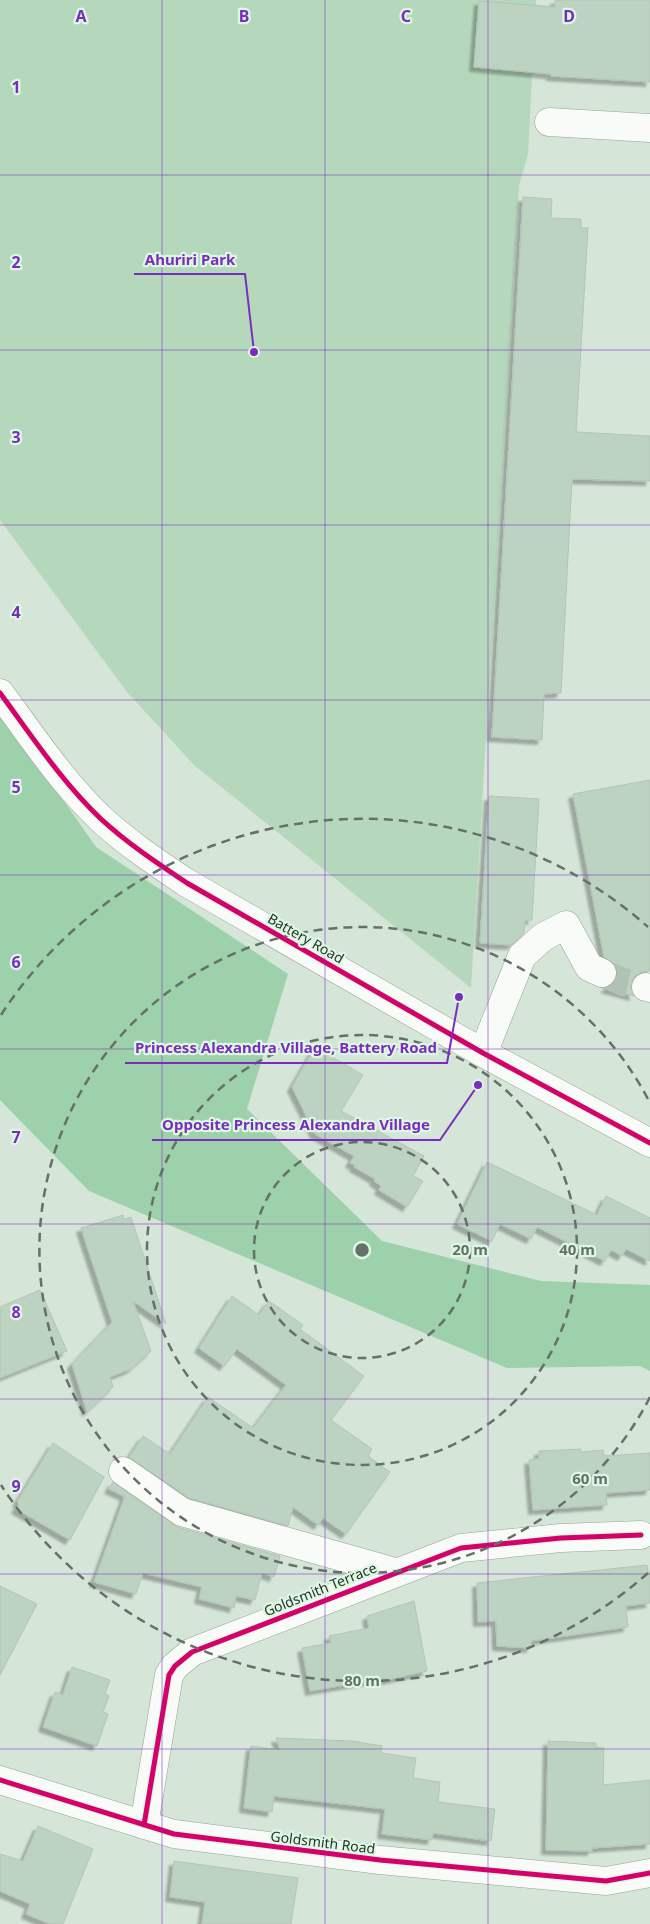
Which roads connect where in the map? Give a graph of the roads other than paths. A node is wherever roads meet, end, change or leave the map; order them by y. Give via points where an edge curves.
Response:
1 (549, 122) dead end
2 (650, 128) edge
3 (0, 693) edge
4 (602, 973) tunnel mouth
5 (484, 1053) junction
6 (650, 1144) edge
7 (122, 1471) dead end
8 (641, 1535) dead end
9 (395, 1572) junction
10 (0, 1780) edge
11 (144, 1825) junction
12 (650, 1873) edge

1 - 2 street
3 - 5 street, Battery Road via 75,790 100,818 140,851 187,883
4 - 5 street via 588,967 566,924 543,937 522,956
5 - 6 street, Battery Road
7 - 9 street, Goldsmith Terrace via 182,1512
8 - 9 street, Goldsmith Terrace via 477,1545
9 - 11 street, Goldsmith Terrace via 192,1652 175,1666 169,1675
10 - 11 street, Goldsmith Road
11 - 12 street, Goldsmith Road via 174,1834 380,1860 606,1881

